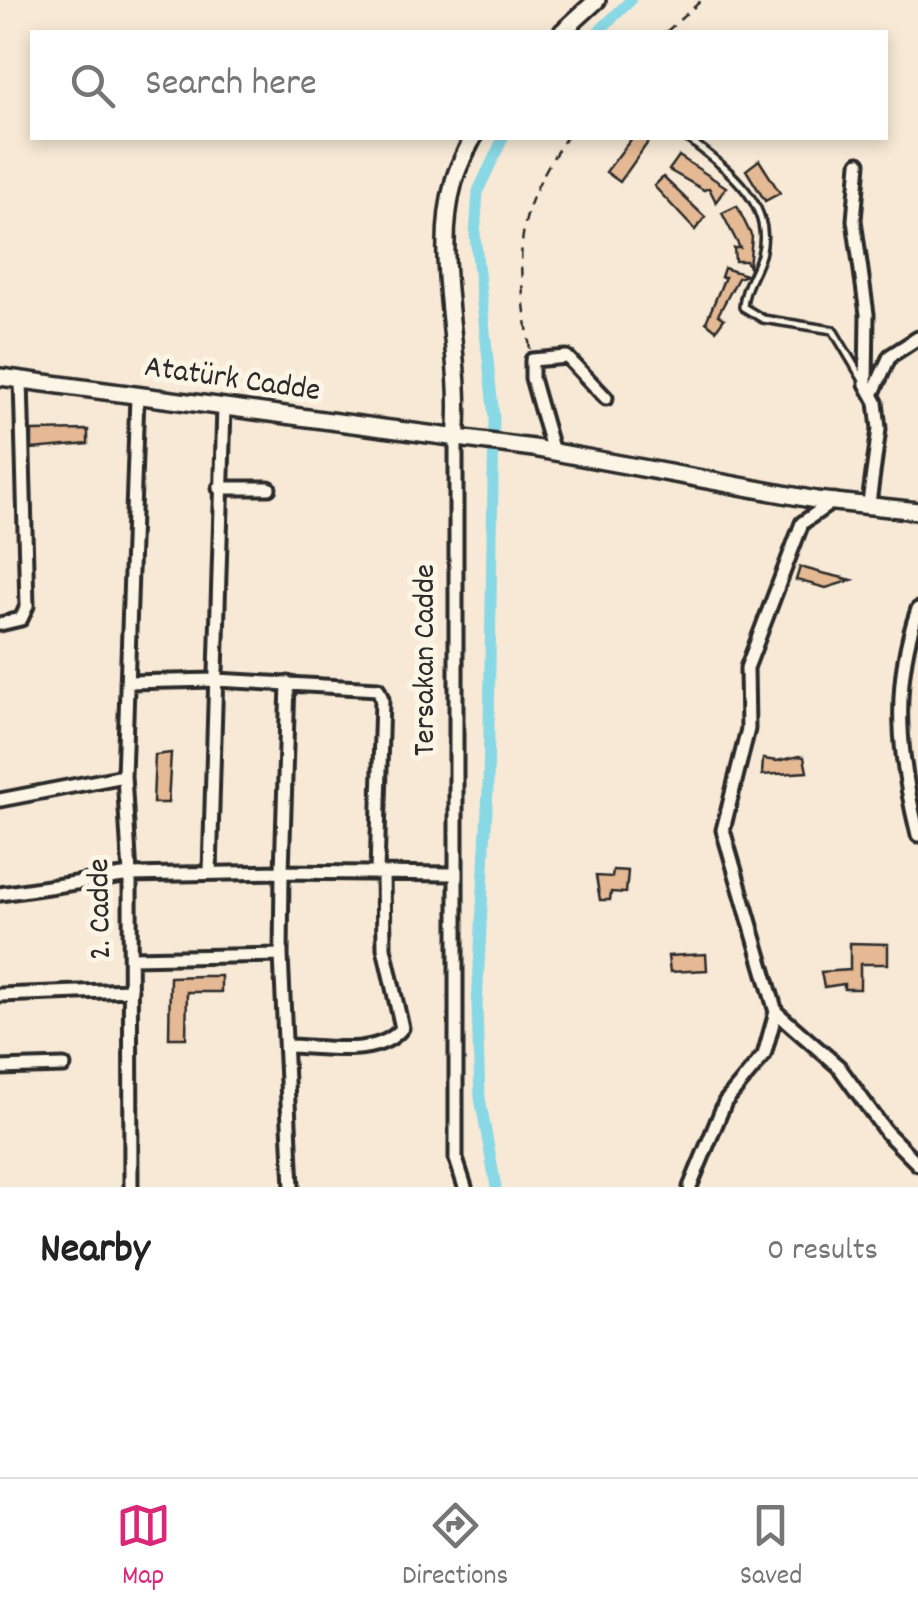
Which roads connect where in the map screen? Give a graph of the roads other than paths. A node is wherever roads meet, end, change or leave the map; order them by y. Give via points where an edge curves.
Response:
1 (594, 2) edge
2 (564, 30) edge
3 (471, 140) edge
4 (690, 140) edge
5 (859, 163) dead end
6 (918, 338) edge
7 (0, 377) edge
8 (21, 380) junction
9 (869, 390) junction
10 (137, 396) junction
11 (606, 398) dead end
12 (224, 407) junction
13 (456, 439) junction
14 (553, 452) junction
15 (220, 488) junction
16 (270, 488) dead end
17 (836, 500) junction
18 (869, 502) junction
19 (918, 511) edge
20 (918, 610) edge
21 (0, 624) edge
22 (216, 680) junction
23 (127, 682) junction
24 (288, 683) junction
25 (124, 776) junction
26 (0, 800) edge
27 (918, 835) edge
28 (210, 872) junction
29 (282, 872) junction
30 (380, 873) junction
31 (453, 874) junction
32 (130, 875) junction
33 (0, 894) edge
34 (281, 955) junction
35 (131, 958) junction
36 (131, 990) junction
37 (0, 995) edge
38 (776, 1012) junction
39 (286, 1046) junction
40 (64, 1066) dead end
41 (0, 1068) edge
42 (918, 1164) edge
43 (131, 1187) edge
44 (292, 1187) edge
45 (465, 1187) edge
46 (690, 1187) edge

1 - 2 main road
3 - 13 main road, Tersakan Cadde via 448,216
4 - 9 lane via 742,180 762,226 760,257 743,307 763,319 833,330
5 - 9 street via 854,220
6 - 9 street via 890,356
7 - 8 main road, Atatürk Cadde
8 - 10 main road, Atatürk Cadde
8 - 21 street via 27,606 21,619
9 - 18 street via 879,429
10 - 12 main road, Atatürk Cadde
10 - 23 street, 2. Cadde
11 - 14 street via 567,358 532,360
12 - 13 main road, Atatürk Cadde
12 - 15 street
13 - 14 main road, Atatürk Cadde
13 - 31 street, Tersakan Cadde
14 - 17 main road, Atatürk Cadde
15 - 16 street
15 - 22 street
17 - 18 main road, Atatürk Cadde
17 - 38 street via 802,523 747,668 748,729 723,830
18 - 19 main road, Atatürk Cadde
20 - 27 street via 906,642 898,710
22 - 23 street
22 - 24 street
22 - 28 street
23 - 25 street, 2. Cadde
24 - 29 street
24 - 30 street via 370,686 382,699
25 - 26 street
25 - 32 street, 2. Cadde
28 - 29 street
28 - 32 street
29 - 30 street
29 - 34 street
30 - 31 street
30 - 39 street via 384,948 402,1028 391,1042 375,1047
31 - 45 street, Tersakan Cadde via 456,1159
32 - 33 street
32 - 35 street, 2. Cadde
34 - 35 street
34 - 39 street
35 - 36 street, 2. Cadde
36 - 37 street
36 - 43 street, 2. Cadde
38 - 42 street via 839,1066
38 - 46 street via 764,1055 725,1102
39 - 44 street
40 - 41 street

